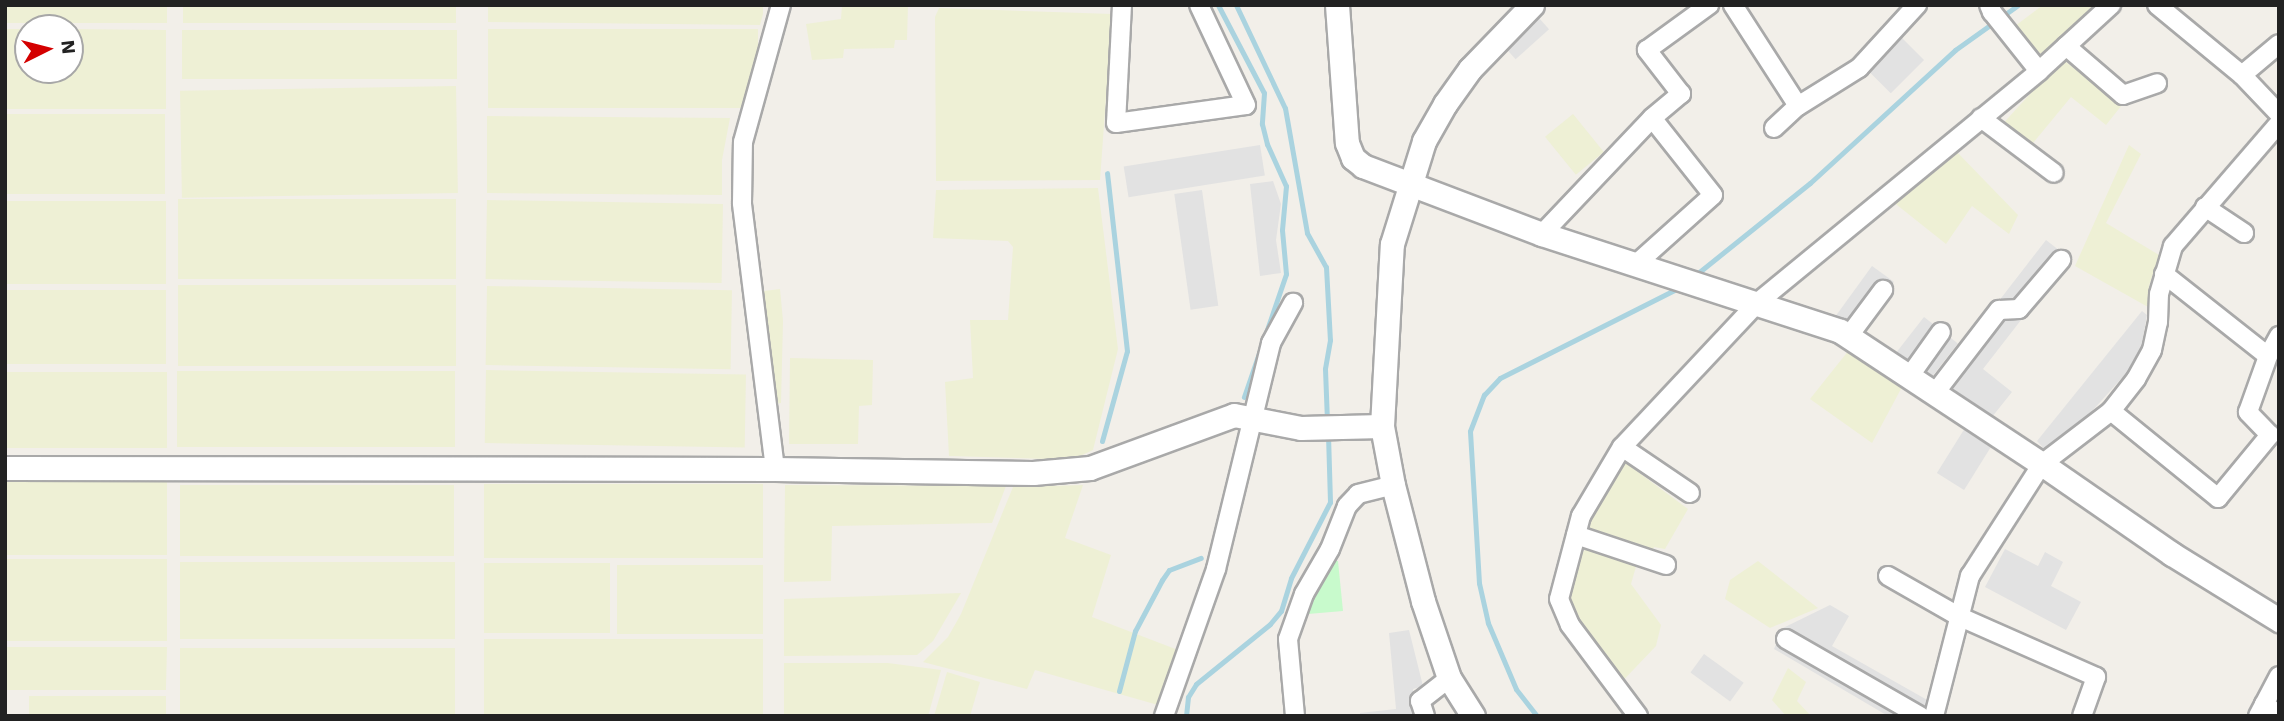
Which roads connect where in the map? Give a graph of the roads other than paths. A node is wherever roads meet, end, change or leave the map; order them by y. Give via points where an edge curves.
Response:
1 (781, 5) edge
2 (1122, 5) edge
3 (1199, 5) edge
4 (1337, 5) edge
5 (1709, 5) edge
6 (1733, 5) edge
7 (1917, 5) edge
8 (2111, 5) edge
9 (2157, 5) edge
10 (1990, 9) edge
11 (1521, 10) edge
12 (2279, 44) edge
13 (2066, 46) junction
14 (2039, 71) junction
15 (2242, 75) junction
16 (2157, 83) dead end
17 (1798, 106) junction
18 (2279, 114) edge
19 (1652, 118) junction
20 (1981, 118) junction
21 (2279, 123) edge
22 (1774, 128) dead end
23 (2054, 173) dead end
24 (1409, 184) junction
25 (2205, 206) junction
26 (2244, 233) dead end
27 (1542, 234) junction
28 (2061, 260) dead end
29 (1634, 265) junction
30 (2164, 274) junction
31 (1883, 290) dead end
32 (1293, 303) dead end
33 (1756, 303) junction
34 (1941, 332) dead end
35 (2279, 336) edge
36 (1848, 337) junction
37 (2268, 356) junction
38 (1909, 377) junction
39 (1935, 393) junction
40 (2111, 411) junction
41 (1253, 418) junction
42 (1382, 426) junction
43 (1622, 447) junction
44 (2042, 464) junction
45 (5, 468) edge
46 (775, 469) junction
47 (1393, 485) junction
48 (1690, 493) dead end
49 (1576, 535) junction
50 (1666, 565) dead end
51 (1888, 576) dead end
52 (1958, 616) junction
53 (2279, 620) edge
54 (1786, 639) dead end
55 (2279, 676) edge
56 (1449, 678) junction
57 (2267, 711) edge
58 (1164, 716) edge
59 (1295, 716) edge
60 (1424, 716) edge
61 (1473, 716) edge
62 (1638, 716) edge
63 (1920, 716) edge
64 (1934, 716) edge
65 (2082, 716) edge

1 - 46 street via 743,142 742,203
2 - 3 street via 1116,123 1246,105
4 - 24 street via 1347,143 1353,158
5 - 19 street via 1647,50 1681,94
6 - 17 street
7 - 17 street via 1859,68
8 - 13 street
9 - 15 street
10 - 14 street
11 - 24 street via 1445,104 1424,141
12 - 15 street
13 - 14 street
13 - 16 street via 2123,95
14 - 20 street
15 - 18 street
17 - 22 street
19 - 27 street
19 - 29 street via 1713,195
20 - 23 street
20 - 33 street
21 - 25 street
24 - 27 street
24 - 42 street via 1392,244
25 - 26 street
25 - 30 street via 2173,246
27 - 29 street
28 - 39 street via 2019,309 1999,310
29 - 33 street
30 - 37 street
30 - 40 street via 2152,350
31 - 36 street
32 - 41 street via 1271,343
33 - 36 street
33 - 43 street
34 - 38 street
35 - 37 street
36 - 38 street
37 - 40 street via 2248,412 2270,435 2218,498
38 - 39 street
39 - 44 street
40 - 44 street
41 - 42 street via 1301,428
41 - 46 street via 1234,415 1211,422 1090,468 1033,473
41 - 58 street via 1216,569
42 - 47 street
43 - 48 street
43 - 49 street via 1581,516
44 - 52 street via 1970,576
44 - 53 street via 2172,554
45 - 46 street
47 - 56 street via 1423,601
47 - 59 street via 1358,494 1347,506 1330,549 1304,594 1287,639
49 - 50 street
49 - 62 street via 1559,599 1570,625
51 - 52 street
52 - 64 street
52 - 65 street via 2096,677
54 - 63 street
55 - 57 street
56 - 60 street via 1420,701
56 - 61 street

